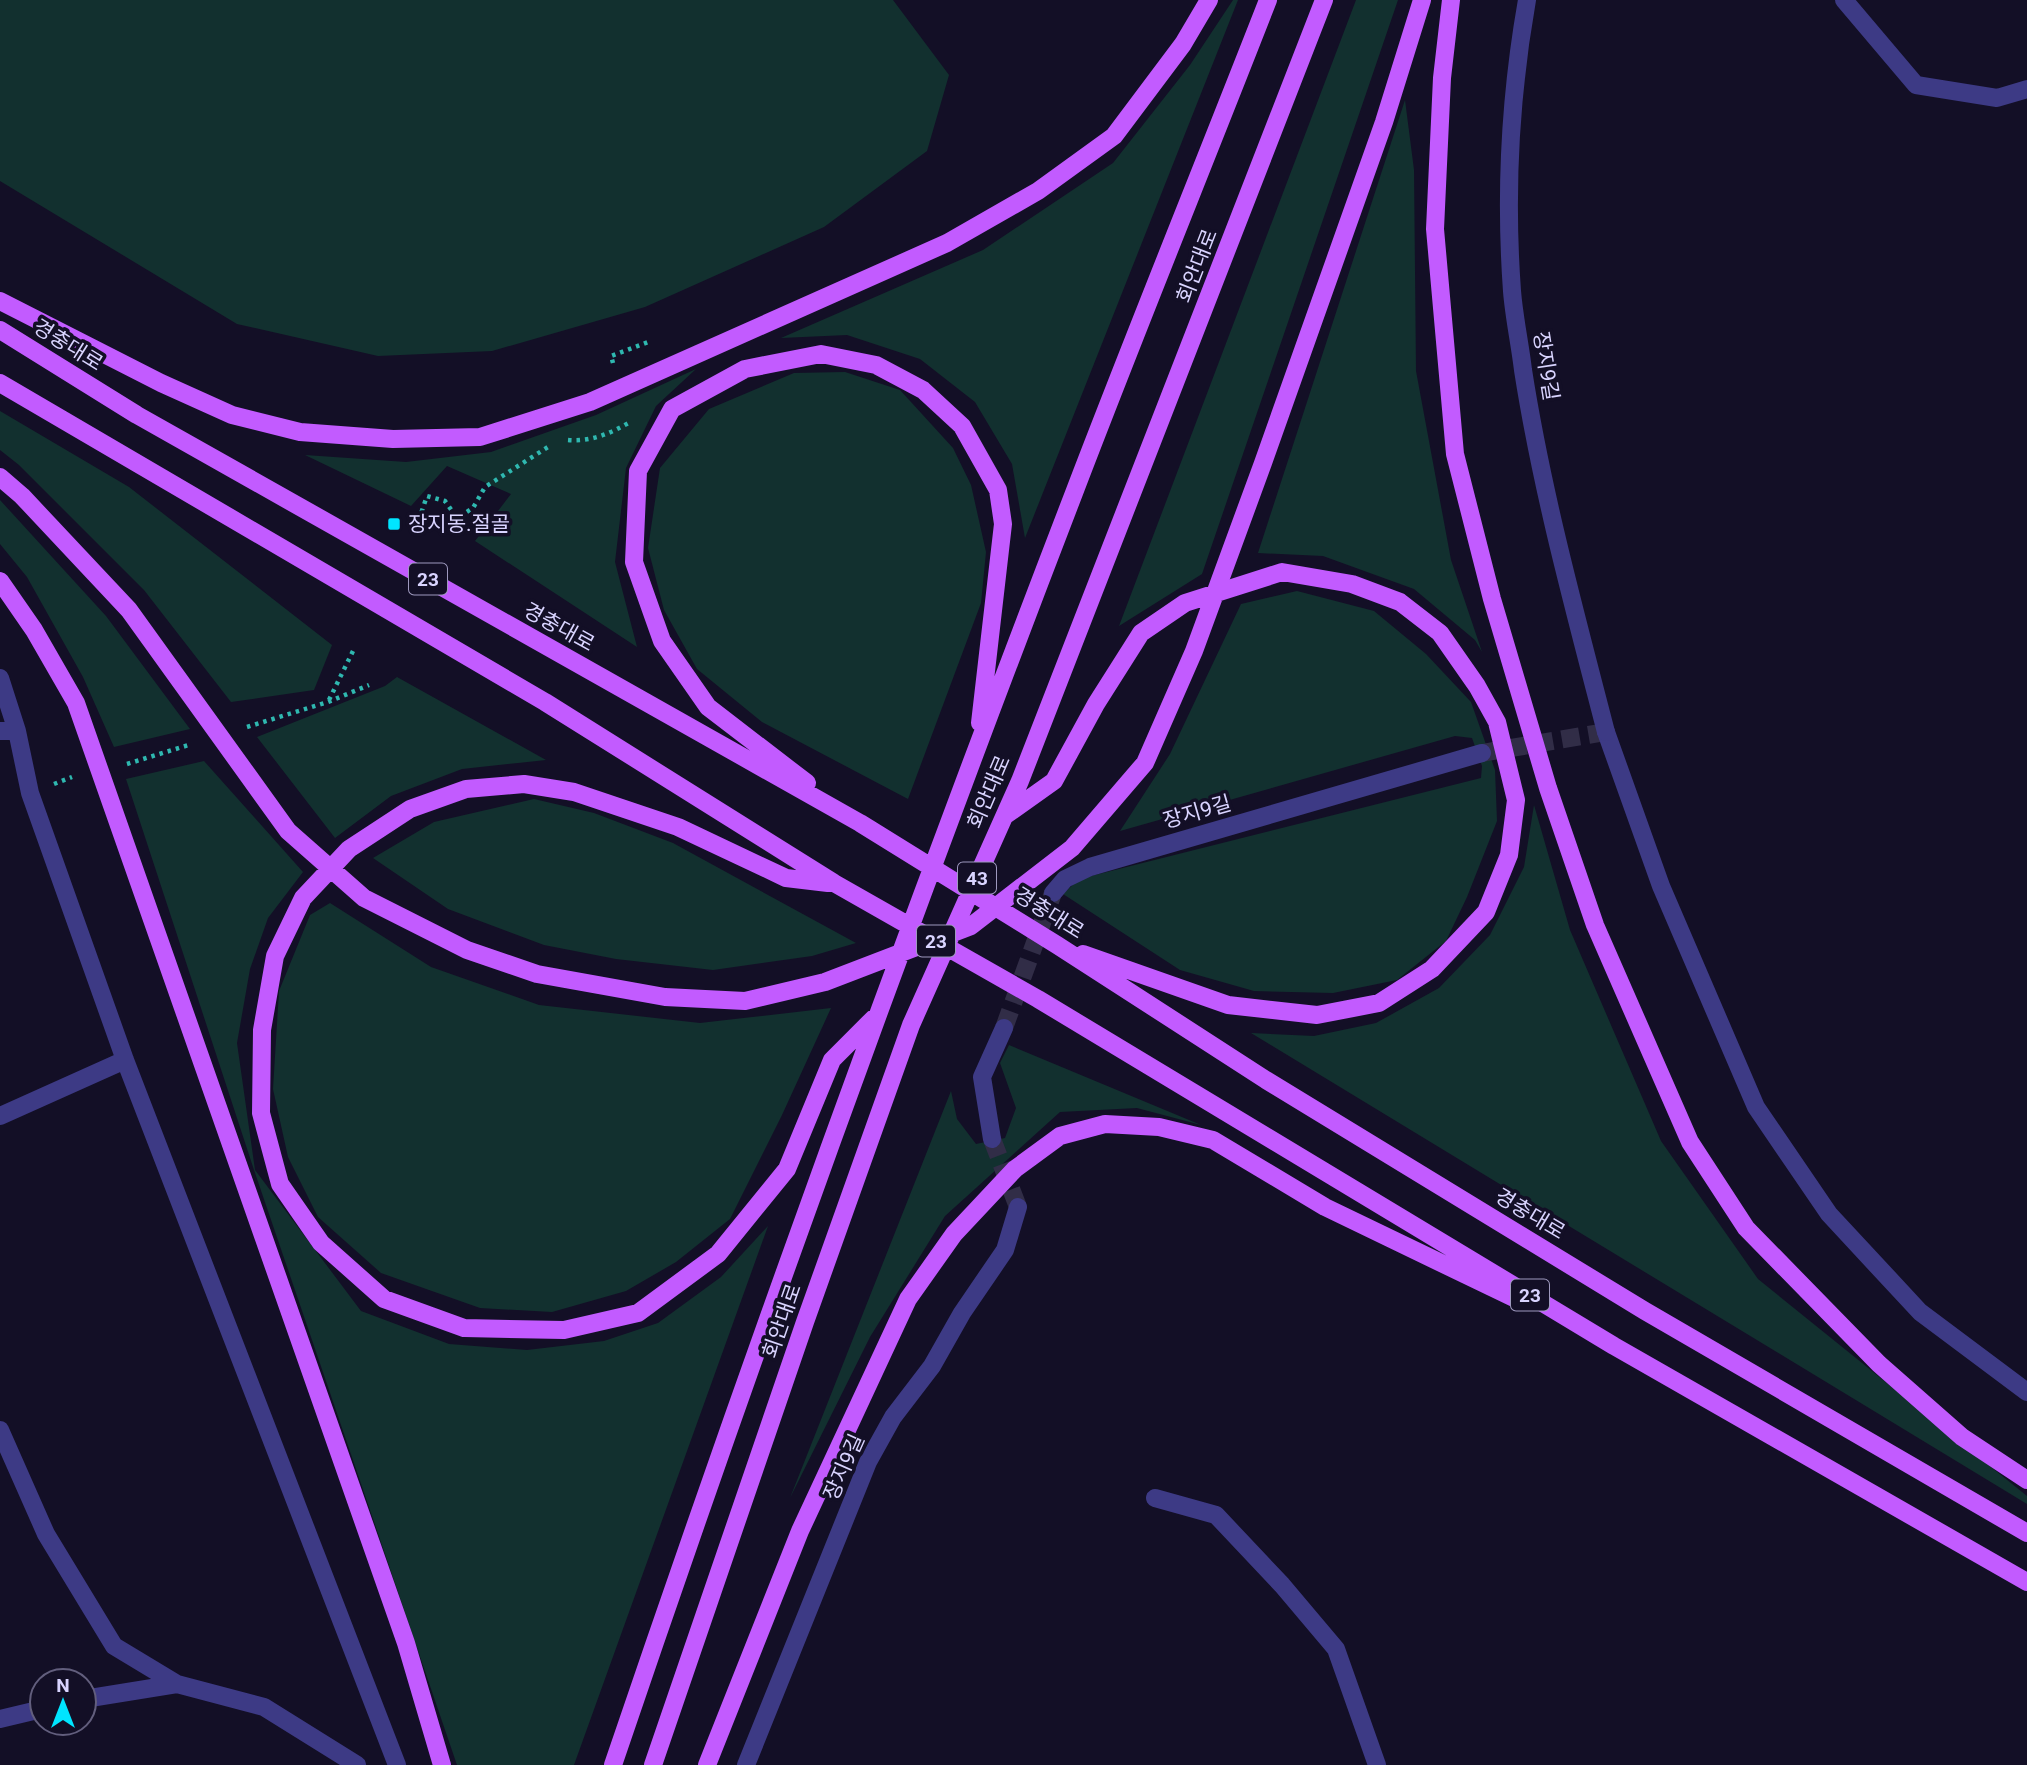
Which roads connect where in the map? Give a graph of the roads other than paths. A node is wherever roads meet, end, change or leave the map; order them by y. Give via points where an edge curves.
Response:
1 (1209, 0) edge
2 (1268, 0) edge
3 (1324, 0) edge
4 (1422, 0) edge
5 (1451, 0) edge
6 (1527, 0) edge
7 (1844, 0) edge
8 (2027, 89) edge
9 (0, 301) edge
10 (0, 330) edge
11 (0, 383) edge
12 (0, 477) edge
13 (0, 582) edge
14 (0, 678) edge
15 (8, 731) edge
16 (977, 751) junction
17 (1482, 753) tunnel mouth
18 (1004, 817) junction
19 (860, 823) junction
20 (834, 883) junction
21 (1053, 893) tunnel mouth
22 (1057, 945) junction
23 (879, 1013) junction
24 (1004, 1028) tunnel mouth
25 (125, 1060) junction
26 (0, 1116) edge
27 (992, 1139) tunnel mouth
28 (1018, 1207) tunnel mouth
29 (1614, 1346) junction
30 (2027, 1392) edge
31 (0, 1430) edge
32 (2027, 1480) edge
33 (1154, 1498) dead end
34 (2027, 1533) edge
35 (2027, 1582) edge
36 (177, 1684) junction
37 (98, 1697) edge
38 (28, 1712) edge
39 (0, 1719) edge
40 (357, 1765) edge
41 (397, 1765) edge
42 (442, 1765) edge
43 (613, 1765) edge
44 (653, 1765) edge
45 (707, 1765) edge
46 (746, 1765) edge
47 (1377, 1765) edge

1 - 9 main road via 1183,44 1114,136 1038,191 947,243 603,396 480,437 393,439 300,432 232,415
2 - 16 main road, 회안대로 / 43
3 - 18 main road, 회안대로 / 43
4 - 12 main road via 1263,463 1194,651 1145,763 1072,848 971,926 825,982 745,1000 665,997 537,974 467,950 364,898 288,831 128,611
5 - 32 main road via 1435,229 1455,454 1544,775 1595,925 1690,1142 1746,1228 1889,1373 1962,1437
6 - 30 street, 장지9길 via 1516,61 1509,166 1512,292 1529,406 1556,540 1606,732 1661,886 1756,1107 1829,1214 1920,1312
7 - 8 street via 1916,85 1997,98
10 - 19 main road, 경충대로 / 23 via 137,415
11 - 20 main road, 23 via 545,702
13 - 42 main road via 76,703 406,1643
14 - 15 street
15 - 25 street
16 - 19 main road via 1003,524 998,490 962,426 923,390 876,365 821,354 745,369 672,409 638,471 634,562 662,641 708,707
16 - 23 main road, 회안대로 / 43
17 - 21 street, 장지9길 via 1090,867 1065,879
18 - 22 main road via 1054,781 1141,633 1185,603 1282,572 1352,584 1400,602 1440,633 1497,722 1516,800 1509,855 1486,912 1432,970 1379,1003 1317,1015 1228,1005
18 - 44 main road, 회안대로 / 43 via 911,1025
19 - 22 main road, 경충대로 / 23
20 - 23 main road via 786,878 678,827 574,792 524,784 466,789 410,809 349,849 303,898 275,956 262,1030 261,1113 280,1184 321,1243 383,1299 464,1328 564,1330 638,1312 718,1254 787,1169 832,1060
20 - 29 main road, 23 via 1038,999
22 - 34 main road, 경충대로 / 23 via 1266,1080 1633,1303
23 - 43 main road, 회안대로 / 43 via 703,1499
24 - 27 street via 982,1077
25 - 26 street
25 - 41 street
28 - 46 street, 장지9길 via 1005,1250 868,1462
29 - 35 main road, 23
29 - 45 main road via 1325,1207 1213,1140 1159,1127 1105,1124 1060,1136 1015,1169 954,1234 908,1299 800,1531
31 - 36 street via 46,1534 114,1646
33 - 47 street via 1216,1515 1336,1649
36 - 37 street
36 - 40 street via 264,1707
38 - 39 street

